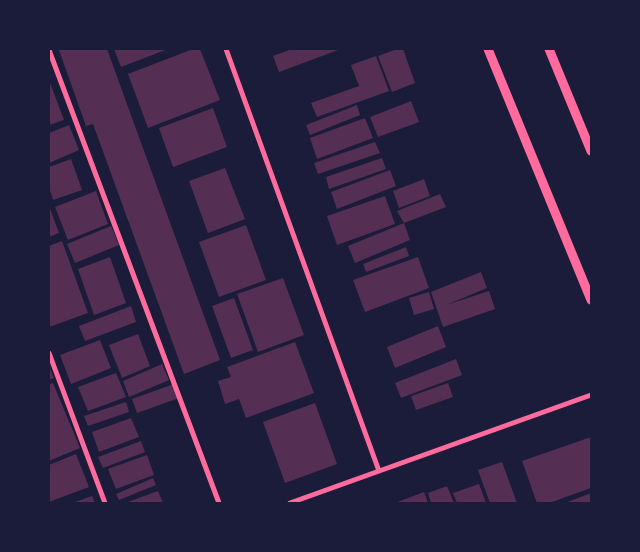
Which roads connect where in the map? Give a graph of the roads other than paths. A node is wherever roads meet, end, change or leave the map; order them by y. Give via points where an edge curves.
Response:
1 (226, 49) edge
2 (488, 49) edge
3 (549, 49) edge
4 (49, 50) edge
5 (591, 151) edge
6 (591, 300) edge
7 (49, 353) edge
8 (591, 395) edge
9 (379, 471) junction
10 (105, 503) edge
11 (219, 503) edge
12 (290, 503) edge

1 - 9 street
2 - 6 street
3 - 5 street
4 - 11 street
7 - 10 street
8 - 9 street
9 - 12 street

